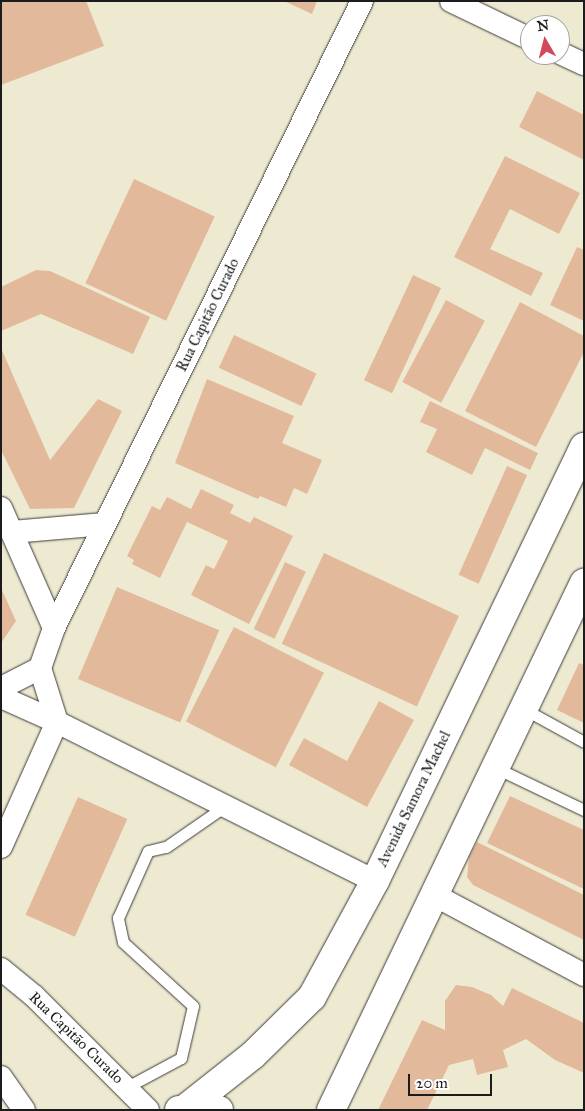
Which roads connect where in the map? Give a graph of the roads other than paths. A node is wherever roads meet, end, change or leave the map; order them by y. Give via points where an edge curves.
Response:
1 (362, 1) edge
2 (451, 1) edge
3 (520, 34) edge
4 (570, 58) edge
5 (584, 64) edge
6 (584, 447) edge
7 (1, 508) edge
8 (105, 524) junction
9 (12, 532) junction
10 (584, 583) edge
11 (54, 628) junction
12 (40, 668) junction
13 (1, 688) edge
14 (1, 697) edge
15 (522, 709) junction
16 (57, 722) junction
17 (584, 742) edge
18 (494, 767) junction
19 (225, 806) junction
20 (584, 810) edge
21 (1, 847) edge
22 (375, 881) junction
23 (436, 896) junction
24 (1, 968) edge
25 (584, 975) edge
26 (1, 1077) edge
27 (127, 1087) junction
28 (182, 1109) edge
29 (24, 1110) edge
30 (148, 1110) edge
31 (219, 1110) edge
32 (331, 1110) edge

1 - 8 street, Rua Capitão Curado
2 - 3 street
4 - 5 street
6 - 22 street, Avenida Samora Machel
7 - 9 street
8 - 9 street
8 - 11 street, Rua Capitão Curado
9 - 11 street
10 - 15 street
11 - 12 street, Rua Capitão Curado
12 - 13 street
12 - 16 street
14 - 16 street
15 - 17 lane
15 - 18 street
16 - 19 street
16 - 21 street
18 - 20 lane
18 - 23 street
19 - 22 street
19 - 27 lane via 166,847 148,851 118,918 123,942 193,1006 181,1058
22 - 28 street, Avenida Samora Machel via 312,997 254,1055
23 - 25 street
23 - 32 street
24 - 27 street, Rua Capitão Curado
26 - 29 street
27 - 30 street, Rua Capitão Curado
28 - 31 street

